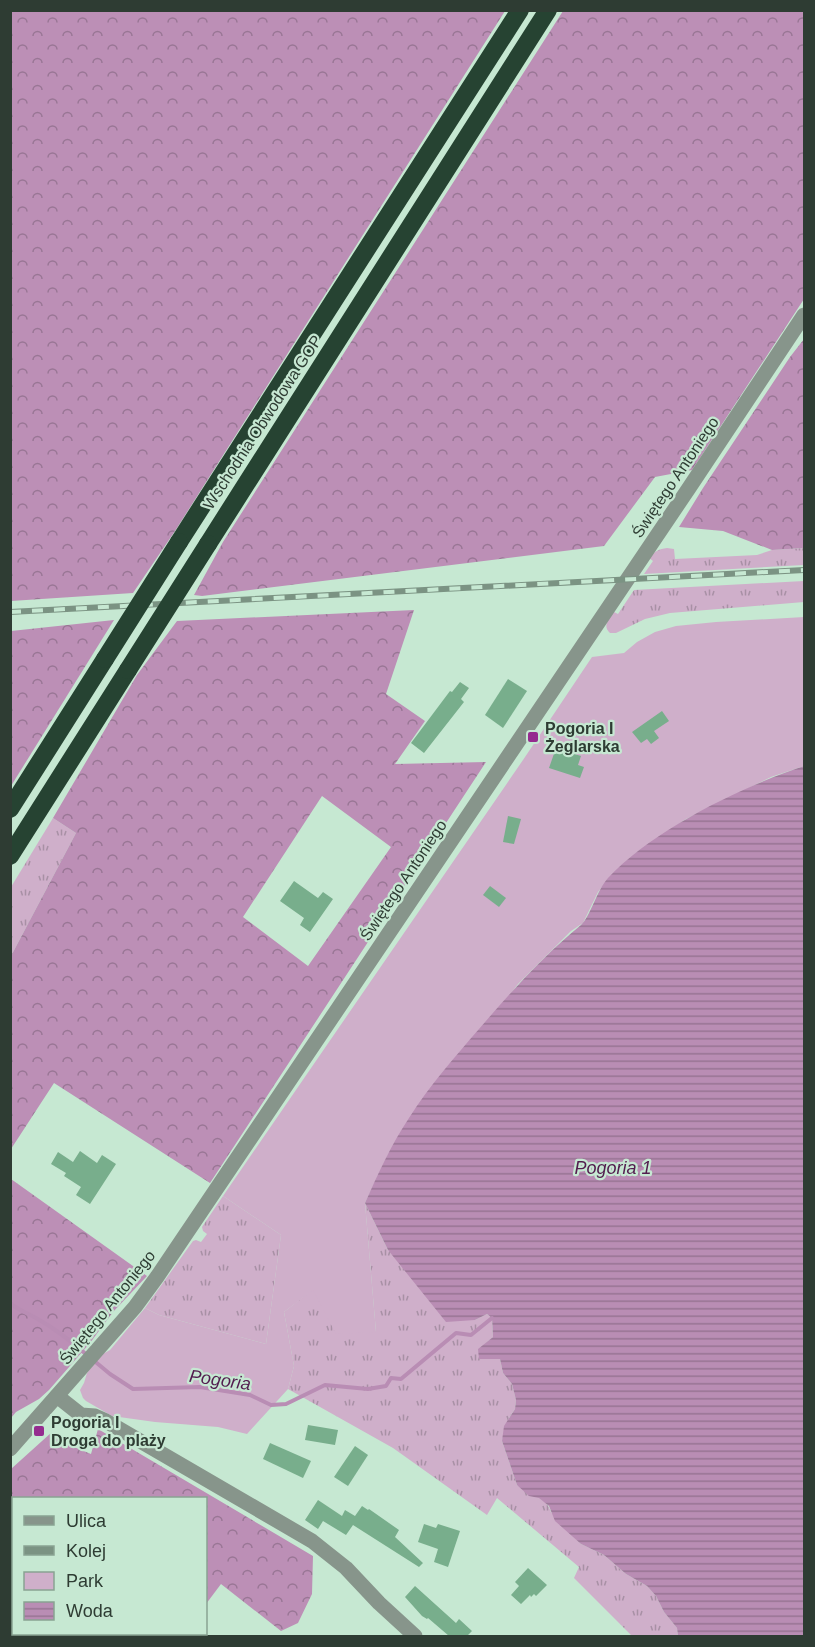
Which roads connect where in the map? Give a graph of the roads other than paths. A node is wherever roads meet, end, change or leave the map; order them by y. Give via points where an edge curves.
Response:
1 (520, 10) edge
2 (548, 10) edge
3 (804, 315) edge
4 (10, 808) edge
5 (10, 856) edge
6 (57, 1395) junction
7 (10, 1449) edge
8 (415, 1636) edge

1 - 4 highway, Wschodnia Obwodowa GOP, bridge
2 - 5 highway, Wschodnia Obwodowa GOP, bridge
3 - 6 street, Świętego Antoniego via 167,1262 140,1300
6 - 7 street, Świętego Antoniego
6 - 8 street via 81,1415 104,1420 312,1541 346,1568

